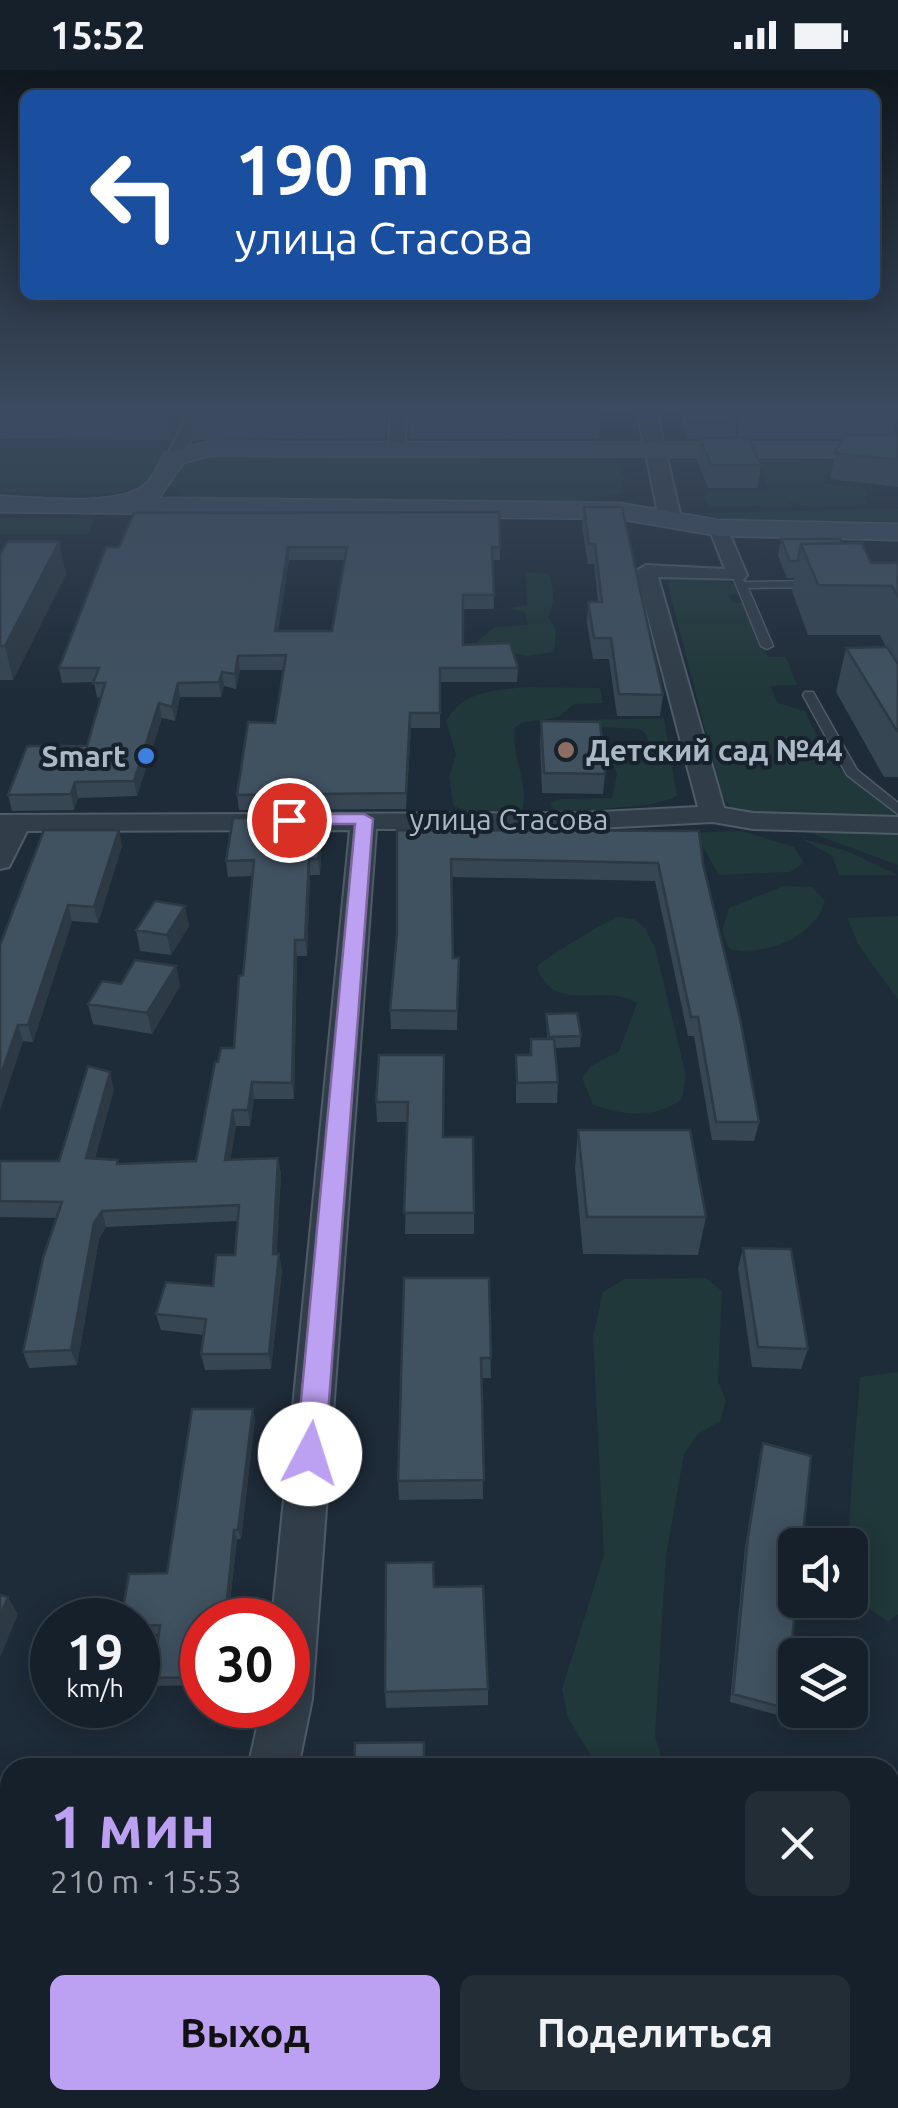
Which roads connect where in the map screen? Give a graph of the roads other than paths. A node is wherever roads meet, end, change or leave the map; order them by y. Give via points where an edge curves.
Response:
1 (208, 505) edge
2 (668, 505) edge
3 (670, 518) junction
4 (718, 528) junction
5 (898, 532) edge
6 (739, 580) junction
7 (840, 584) edge
8 (767, 646) dead end
9 (809, 695) dead end
10 (898, 810) edge
11 (713, 814) junction
12 (364, 819) junction
13 (8, 823) edge
14 (898, 825) edge
15 (0, 861) edge
16 (296, 1598) edge
17 (281, 1728) edge
18 (275, 1758) edge

1 - 3 main road via 620,511
2 - 3 street
3 - 4 main road
4 - 5 main road
4 - 6 street
6 - 7 lane
6 - 8 lane
6 - 11 street via 646,571
9 - 10 lane via 852,772
11 - 12 street, улица Стасова via 580,821
11 - 14 street, улица Стасова
12 - 13 street, улица Стасова
12 - 16 street
13 - 15 street
17 - 18 street

